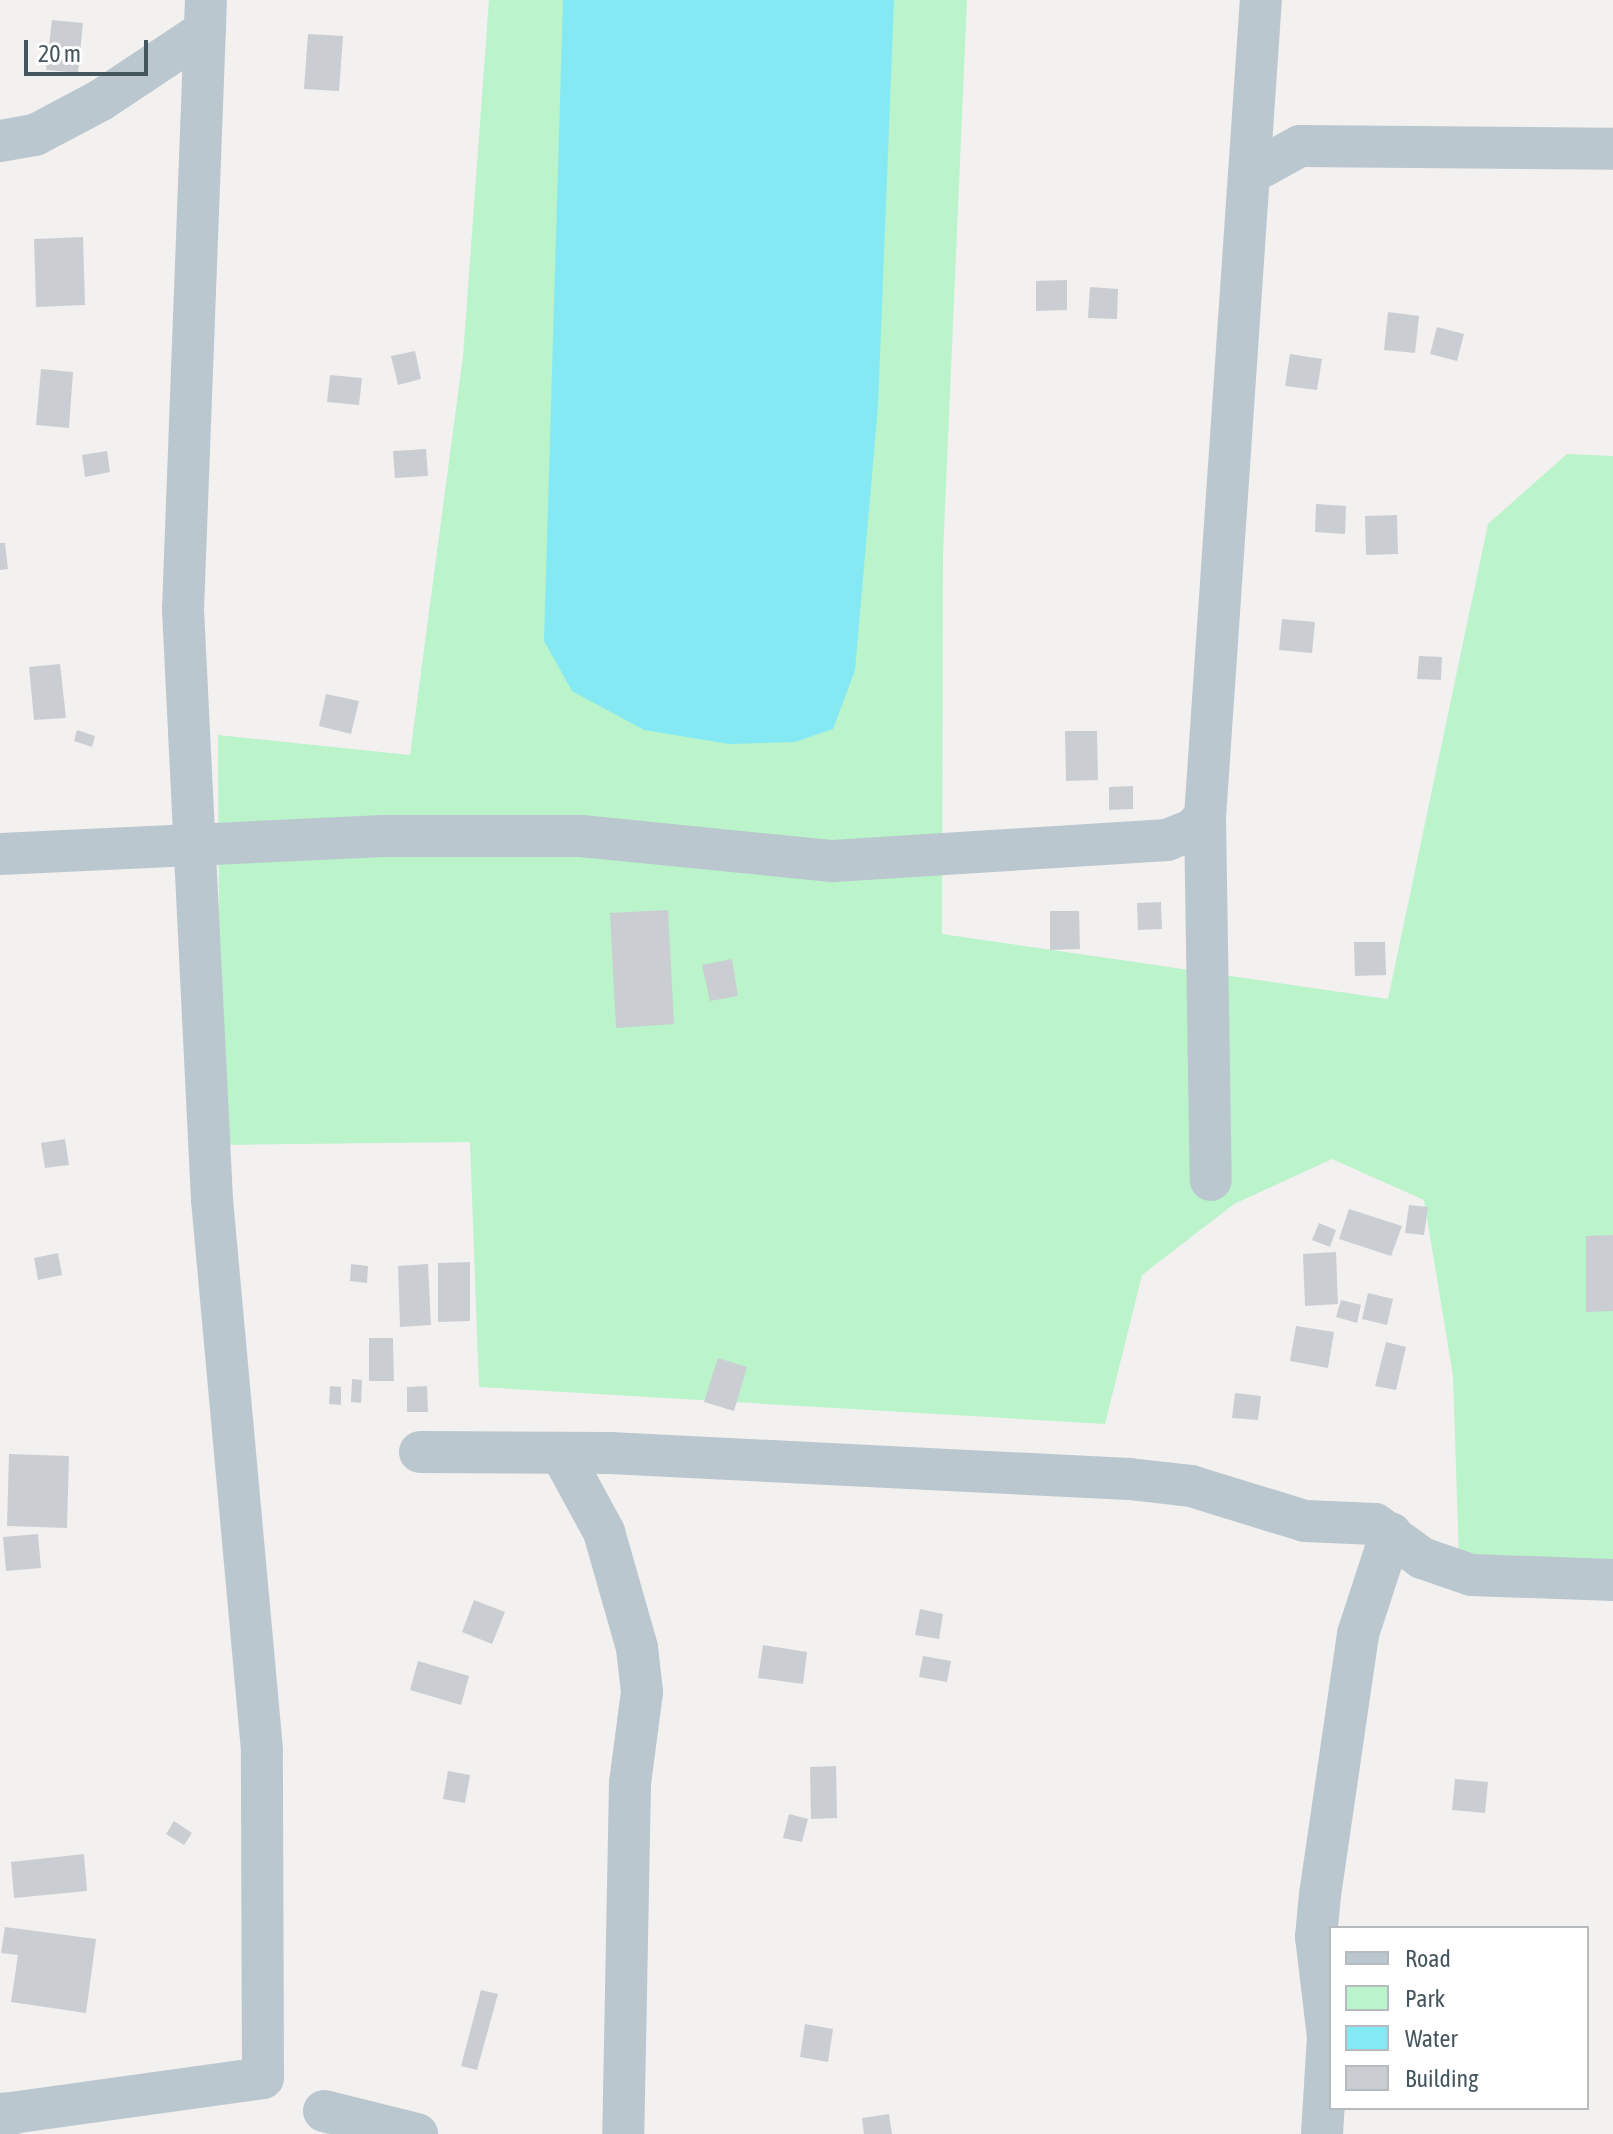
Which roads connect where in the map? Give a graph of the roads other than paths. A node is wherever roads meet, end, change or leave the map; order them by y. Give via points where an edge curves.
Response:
1 (1261, 0) edge
2 (205, 16) edge
3 (0, 141) edge
4 (1613, 149) edge
5 (1249, 174) junction
6 (1205, 817) junction
7 (195, 849) junction
8 (0, 854) edge
9 (1211, 1180) dead end
10 (420, 1452) dead end
11 (561, 1453) junction
12 (1391, 1533) junction
13 (1613, 1580) edge
14 (324, 2111) dead end
15 (0, 2128) edge
16 (417, 2134) edge
17 (623, 2134) edge
18 (1322, 2134) edge

1 - 5 street
2 - 3 street via 101,100 35,135
2 - 7 street via 183,609
4 - 5 street via 1300,146
5 - 6 street
6 - 7 street via 1167,840 942,859 833,861 581,836 384,836
6 - 9 street
7 - 8 street
7 - 15 street via 212,1200 262,1750 263,2078 4,2114
10 - 11 street
11 - 12 street via 1129,1479 1191,1486 1305,1521 1375,1524
11 - 17 street via 604,1532 637,1648 642,1692 630,1783
12 - 13 street via 1422,1558 1471,1575
12 - 18 street via 1358,1634 1320,1895 1316,1937 1328,2037
14 - 16 street

